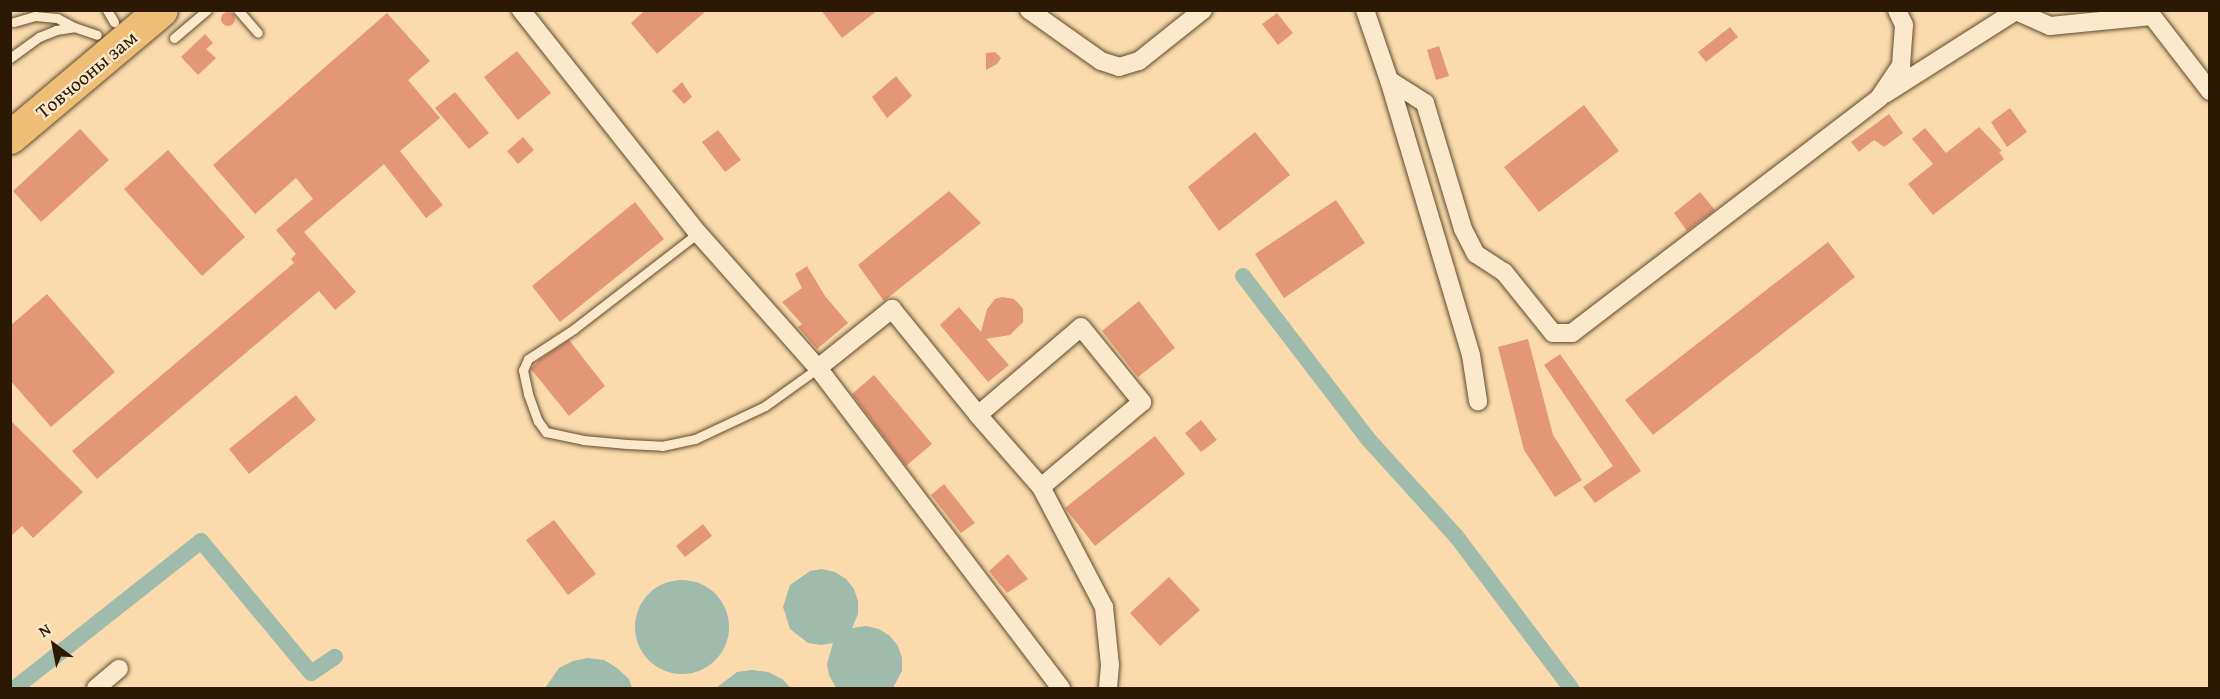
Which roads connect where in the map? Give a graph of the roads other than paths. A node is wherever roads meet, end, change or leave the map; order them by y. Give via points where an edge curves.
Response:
1 (207, 10) edge
2 (238, 10) edge
3 (521, 10) edge
4 (1029, 10) edge
5 (1203, 10) edge
6 (1365, 10) edge
7 (1897, 10) edge
8 (104, 21) edge
9 (14, 22) dead end
10 (167, 24) edge
11 (258, 33) dead end
12 (10, 58) edge
13 (1389, 80) junction
14 (2210, 91) edge
15 (1879, 98) junction
16 (10, 109) edge
17 (10, 137) edge
18 (698, 232) junction
19 (818, 368) junction
20 (1478, 401) dead end
21 (978, 415) junction
22 (1041, 487) junction
23 (119, 669) dead end
24 (96, 688) edge
25 (1060, 688) edge
26 (1108, 688) edge

1 - 10 lane
2 - 11 lane
3 - 18 street
4 - 5 street via 1101,62 1119,67 1139,61
6 - 13 street
7 - 15 street via 1904,26 1901,64
8 - 9 lane via 35,16
8 - 12 lane via 39,37
8 - 16 highway, Товчооны зам
10 - 17 highway, Товчооны зам
13 - 15 street via 1425,103 1463,228 1476,254 1504,272 1553,333 1572,333
13 - 20 street via 1471,355
14 - 15 street via 2152,16 2050,26 2016,11
18 - 19 street
18 - 19 lane via 574,329 528,359 523,370 526,386 546,432 584,440 662,446 694,439 765,406
19 - 21 street via 892,309
19 - 25 street
21 - 22 street
21 - 22 street via 1081,327 1142,402
22 - 26 street via 1104,606 1110,665
23 - 24 street

